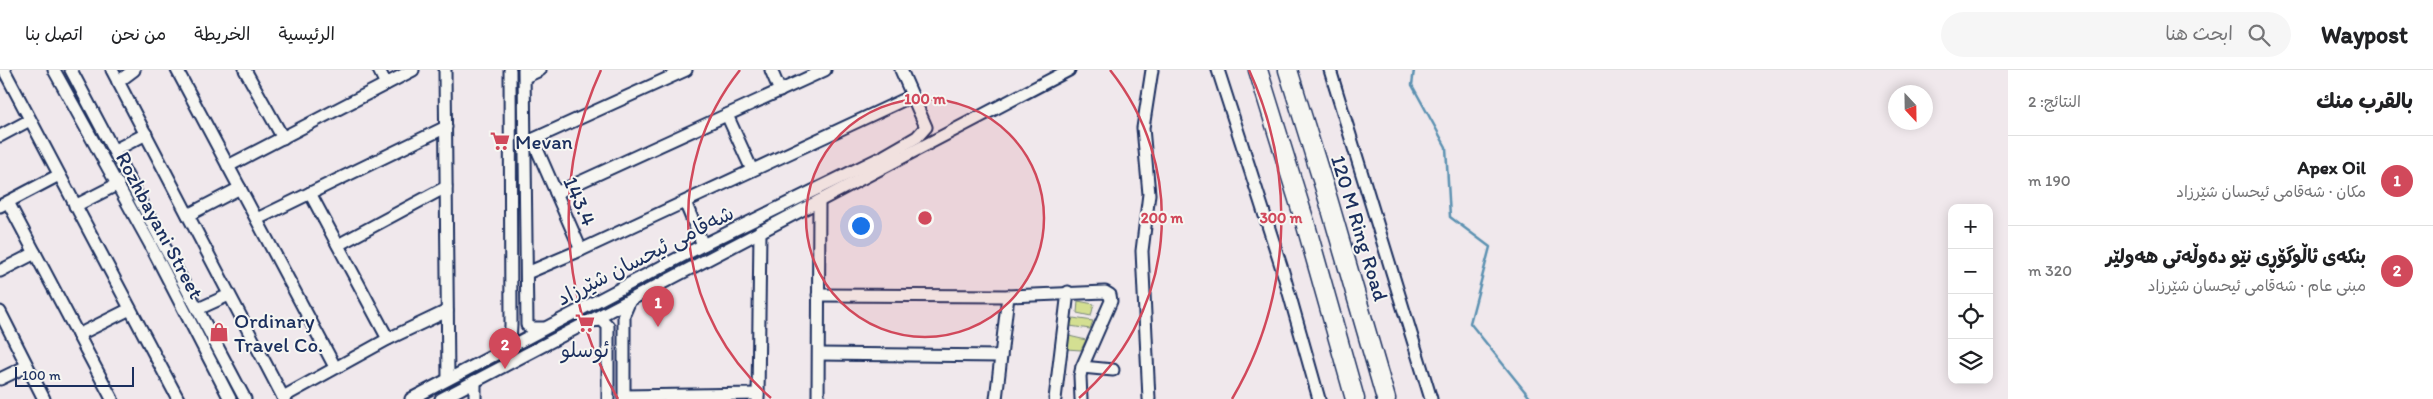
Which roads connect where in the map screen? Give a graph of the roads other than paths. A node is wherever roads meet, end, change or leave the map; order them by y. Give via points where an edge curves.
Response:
1 (4, 70) edge
2 (54, 70) edge
3 (71, 70) edge
4 (112, 70) edge
5 (134, 70) edge
6 (177, 70) edge
7 (245, 70) edge
8 (379, 70) edge
9 (413, 70) edge
10 (445, 70) edge
11 (510, 70) edge
12 (540, 70) edge
13 (686, 70) edge
14 (771, 70) edge
15 (826, 70) edge
16 (901, 70) edge
17 (1069, 70) edge
18 (1152, 70) edge
19 (1218, 70) edge
20 (1258, 70) edge
21 (1288, 70) edge
22 (1330, 70) edge
23 (525, 73) edge
24 (118, 82) junction
25 (386, 84) junction
26 (780, 91) junction
27 (912, 96) junction
28 (726, 115) junction
29 (30, 120) junction
30 (446, 127) junction
31 (146, 134) junction
32 (0, 136) edge
33 (282, 138) junction
34 (529, 142) junction
35 (115, 150) junction
36 (900, 157) junction
37 (878, 159) junction
38 (228, 166) junction
39 (752, 170) junction
40 (59, 175) junction
41 (118, 184) junction
42 (240, 188) junction
43 (446, 188) junction
44 (310, 193) junction
45 (556, 193) junction
46 (818, 201) junction
47 (684, 202) junction
48 (4, 204) edge
49 (75, 206) junction
50 (188, 215) junction
51 (257, 219) junction
52 (760, 231) junction
53 (161, 238) junction
54 (150, 244) junction
55 (338, 245) junction
56 (703, 245) junction
57 (581, 250) junction
58 (35, 253) junction
59 (675, 260) junction
60 (0, 271) edge
61 (526, 272) junction
62 (681, 273) junction
63 (1068, 292) junction
64 (229, 294) junction
65 (818, 295) junction
66 (1008, 296) junction
67 (630, 300) junction
68 (130, 309) junction
69 (198, 309) junction
70 (447, 311) junction
71 (0, 312) edge
72 (589, 321) junction
73 (511, 325) junction
74 (527, 325) junction
75 (545, 328) junction
76 (624, 331) junction
77 (609, 332) junction
78 (78, 335) junction
79 (388, 339) junction
80 (503, 350) junction
81 (819, 354) junction
82 (1001, 356) junction
83 (27, 366) junction
84 (336, 367) junction
85 (1082, 367) junction
86 (1112, 370) dead end
87 (448, 379) junction
88 (0, 380) edge
89 (475, 381) junction
90 (688, 397) edge
91 (758, 397) edge
92 (283, 398) edge
93 (624, 398) edge
94 (44, 399) edge
95 (112, 399) edge
96 (178, 399) edge
97 (230, 399) edge
98 (245, 399) edge
99 (411, 399) edge
100 (441, 399) edge
101 (475, 399) edge
102 (608, 399) edge
103 (818, 399) edge
104 (996, 399) edge
105 (1055, 399) edge
106 (1081, 399) edge
107 (1149, 399) edge
108 (1319, 399) edge
109 (1355, 399) edge
110 (1386, 399) edge
111 (1431, 399) edge

1 - 29 street
2 - 41 street, Rozhbayani Street
3 - 35 street, Rozhbayani Street
4 - 24 street
5 - 24 street
6 - 38 street
7 - 33 street
8 - 25 street
9 - 25 street
10 - 30 street
11 - 73 street
12 - 23 street
13 - 34 street
14 - 26 street
15 - 26 street
16 - 27 street
17 - 36 street, شەقامی ئیحسان شێرزاد
18 - 107 street via 1143,128 1149,194 1142,251
19 - 108 street via 1283,272
20 - 109 highway
21 - 110 highway, 120 M Ring Road
22 - 111 street
23 - 34 street
24 - 31 street
25 - 33 street
26 - 28 street
27 - 37 street via 926,127 924,132
27 - 39 street
28 - 39 street
28 - 45 street
29 - 32 street
29 - 40 street
30 - 43 street
30 - 44 street
31 - 35 street
31 - 50 street
33 - 38 street
34 - 45 street, 143.4
34 - 61 street
35 - 53 street, Rozhbayani Street
36 - 37 street, شەقامی ئیحسان شێرزاد
36 - 46 street, شەقامی ئیحسان شێرزاد
37 - 56 street, شەقامی ئیحسان شێرزاد
38 - 42 street
39 - 47 street
40 - 48 street
40 - 49 street
41 - 49 street
41 - 54 street, Rozhbayani Street
42 - 50 street
42 - 51 street
43 - 55 street
43 - 70 street
44 - 51 street
44 - 55 street
45 - 57 street, 143.4
46 - 52 street, شەقامی ئیحسان شێرزاد
46 - 65 street
47 - 56 street
47 - 57 street
48 - 58 street
49 - 68 street
50 - 64 street
51 - 84 street
52 - 62 street, شەقامی ئیحسان شێرزاد
52 - 91 street
53 - 54 street
53 - 69 street, Rozhbayani Street
54 - 97 street, Rozhbayani Street
55 - 79 street
56 - 59 street, شەقامی ئیحسان شێرزاد
57 - 61 street
58 - 60 street
58 - 78 street
59 - 62 street
59 - 75 street, شەقامی ئیحسان شێرزاد
61 - 74 street
62 - 67 street, شەقامی ئیحسان شێرزاد
63 - 66 street
63 - 85 street via 1105,292 1110,295 1111,301
63 - 105 street
64 - 69 street
64 - 92 street
65 - 66 street
65 - 81 street
66 - 82 street
67 - 72 street, شەقامی ئیحسان شێرزاد
67 - 76 street via 625,310
68 - 78 street
68 - 96 street
69 - 98 street, Rozhbayani Street
70 - 79 street
70 - 87 street
71 - 83 street
72 - 77 street via 605,321
72 - 89 street, شەقامی ئیحسان شێرزاد
73 - 74 street via 521,330
73 - 80 street via 510,341
74 - 75 street
75 - 80 street, شەقامی ئیحسان شێرزاد
76 - 77 street via 615,327
76 - 93 street
77 - 102 street
78 - 95 street
79 - 84 street
80 - 87 street, شەقامی ئیحسان شێرزاد
81 - 82 street
81 - 103 street
82 - 104 street
83 - 88 street
83 - 94 street
84 - 92 street
85 - 86 street
85 - 106 street
87 - 99 street, شەقامی ئیحسان شێرزاد
89 - 100 street, شەقامی ئیحسان شێرزاد
89 - 101 street
90 - 91 street
90 - 93 street

